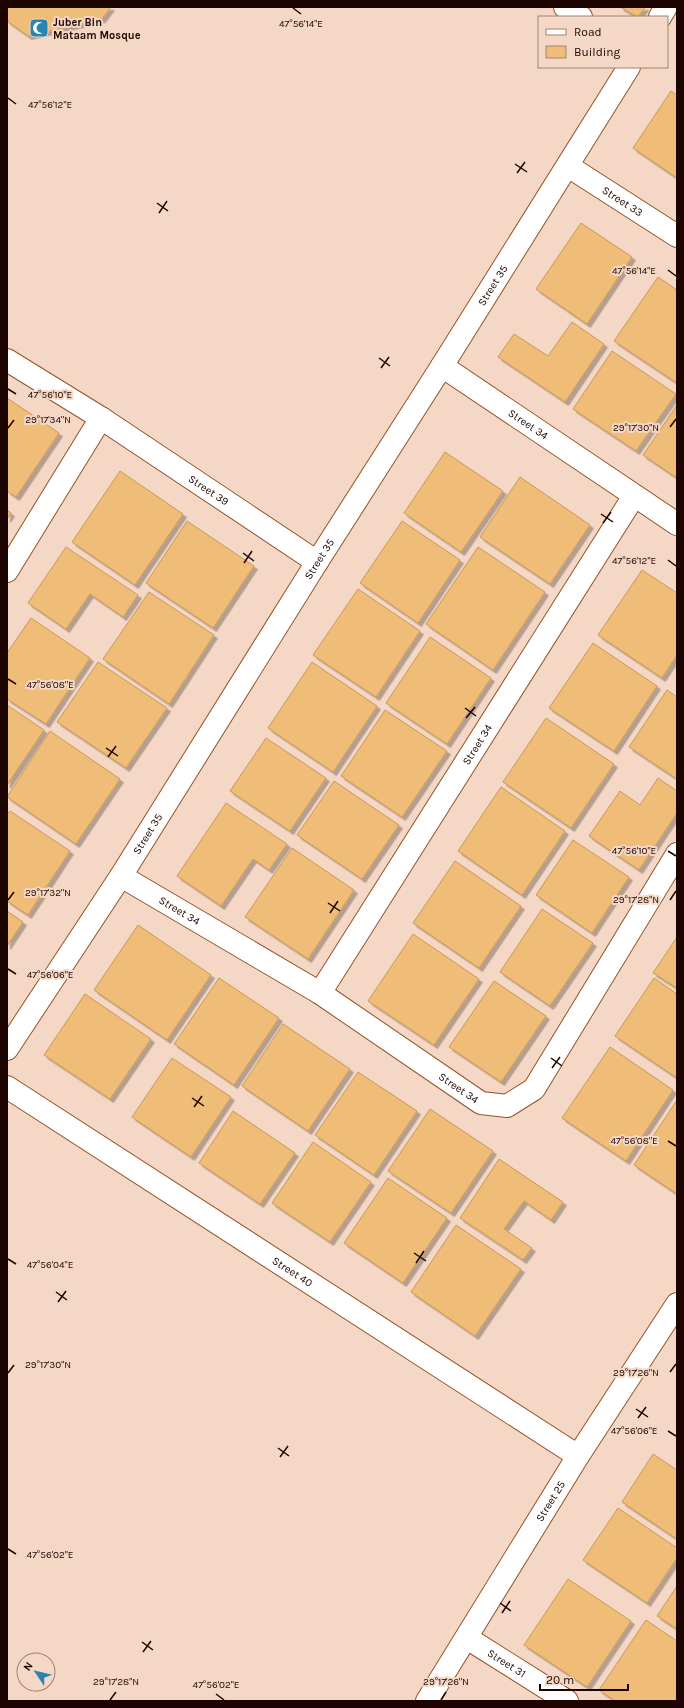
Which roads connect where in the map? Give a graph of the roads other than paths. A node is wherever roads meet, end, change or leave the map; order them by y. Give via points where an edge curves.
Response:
1 (565, 7) edge
2 (666, 7) edge
3 (579, 16) edge
4 (661, 16) edge
5 (628, 68) edge
6 (568, 166) junction
7 (677, 236) edge
8 (7, 360) edge
9 (442, 366) junction
10 (101, 418) junction
11 (634, 496) junction
12 (677, 524) edge
13 (317, 562) junction
14 (7, 571) edge
15 (677, 854) edge
16 (121, 876) junction
17 (320, 993) junction
18 (7, 1049) edge
19 (7, 1087) edge
20 (677, 1304) edge
21 (578, 1456) junction
22 (468, 1638) junction
23 (427, 1701) edge
24 (567, 1701) edge

1 - 3 street
2 - 4 street
5 - 6 street, Street 35
6 - 7 street, Street 33
6 - 9 street, Street 35
8 - 10 street, Street 39
9 - 11 street, Street 34
9 - 13 street, Street 35
10 - 13 street, Street 39
10 - 14 street
11 - 12 street, Street 34
11 - 17 street, Street 34
13 - 16 street, Street 35
15 - 17 street, Street 34 via 534,1089 507,1106 481,1103
16 - 17 street, Street 34
16 - 18 street, Street 35
19 - 21 street, Street 40
20 - 21 street, Street 25
21 - 22 street, Street 25
22 - 23 street, Street 25
22 - 24 street, Street 31

